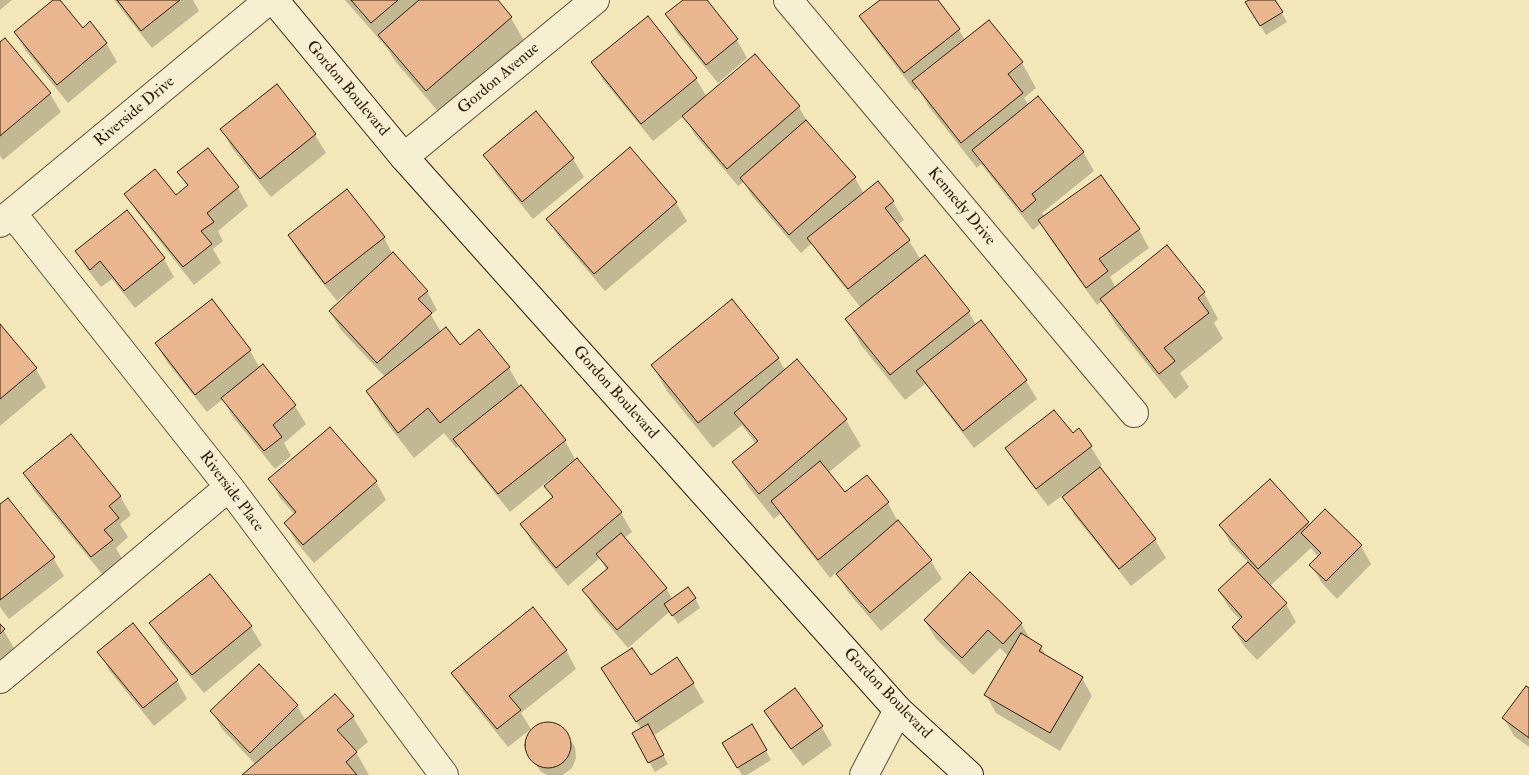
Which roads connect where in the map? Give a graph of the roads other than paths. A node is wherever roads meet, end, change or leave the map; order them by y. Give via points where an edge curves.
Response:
1 (269, 0) edge
2 (274, 0) edge
3 (594, 0) edge
4 (788, 0) edge
5 (404, 158) junction
6 (6, 218) edge
7 (1134, 413) dead end
8 (229, 487) junction
9 (0, 679) edge
10 (898, 710) junction
11 (444, 775) edge
12 (864, 775) edge
13 (969, 775) edge

1 - 6 street, Riverside Drive
2 - 5 street, Gordon Boulevard
3 - 5 street, Gordon Avenue
4 - 7 street, Kennedy Drive
5 - 10 street, Gordon Boulevard
6 - 8 street, Riverside Place
8 - 9 street
8 - 11 street, Riverside Place
10 - 12 street
10 - 13 street, Gordon Boulevard

